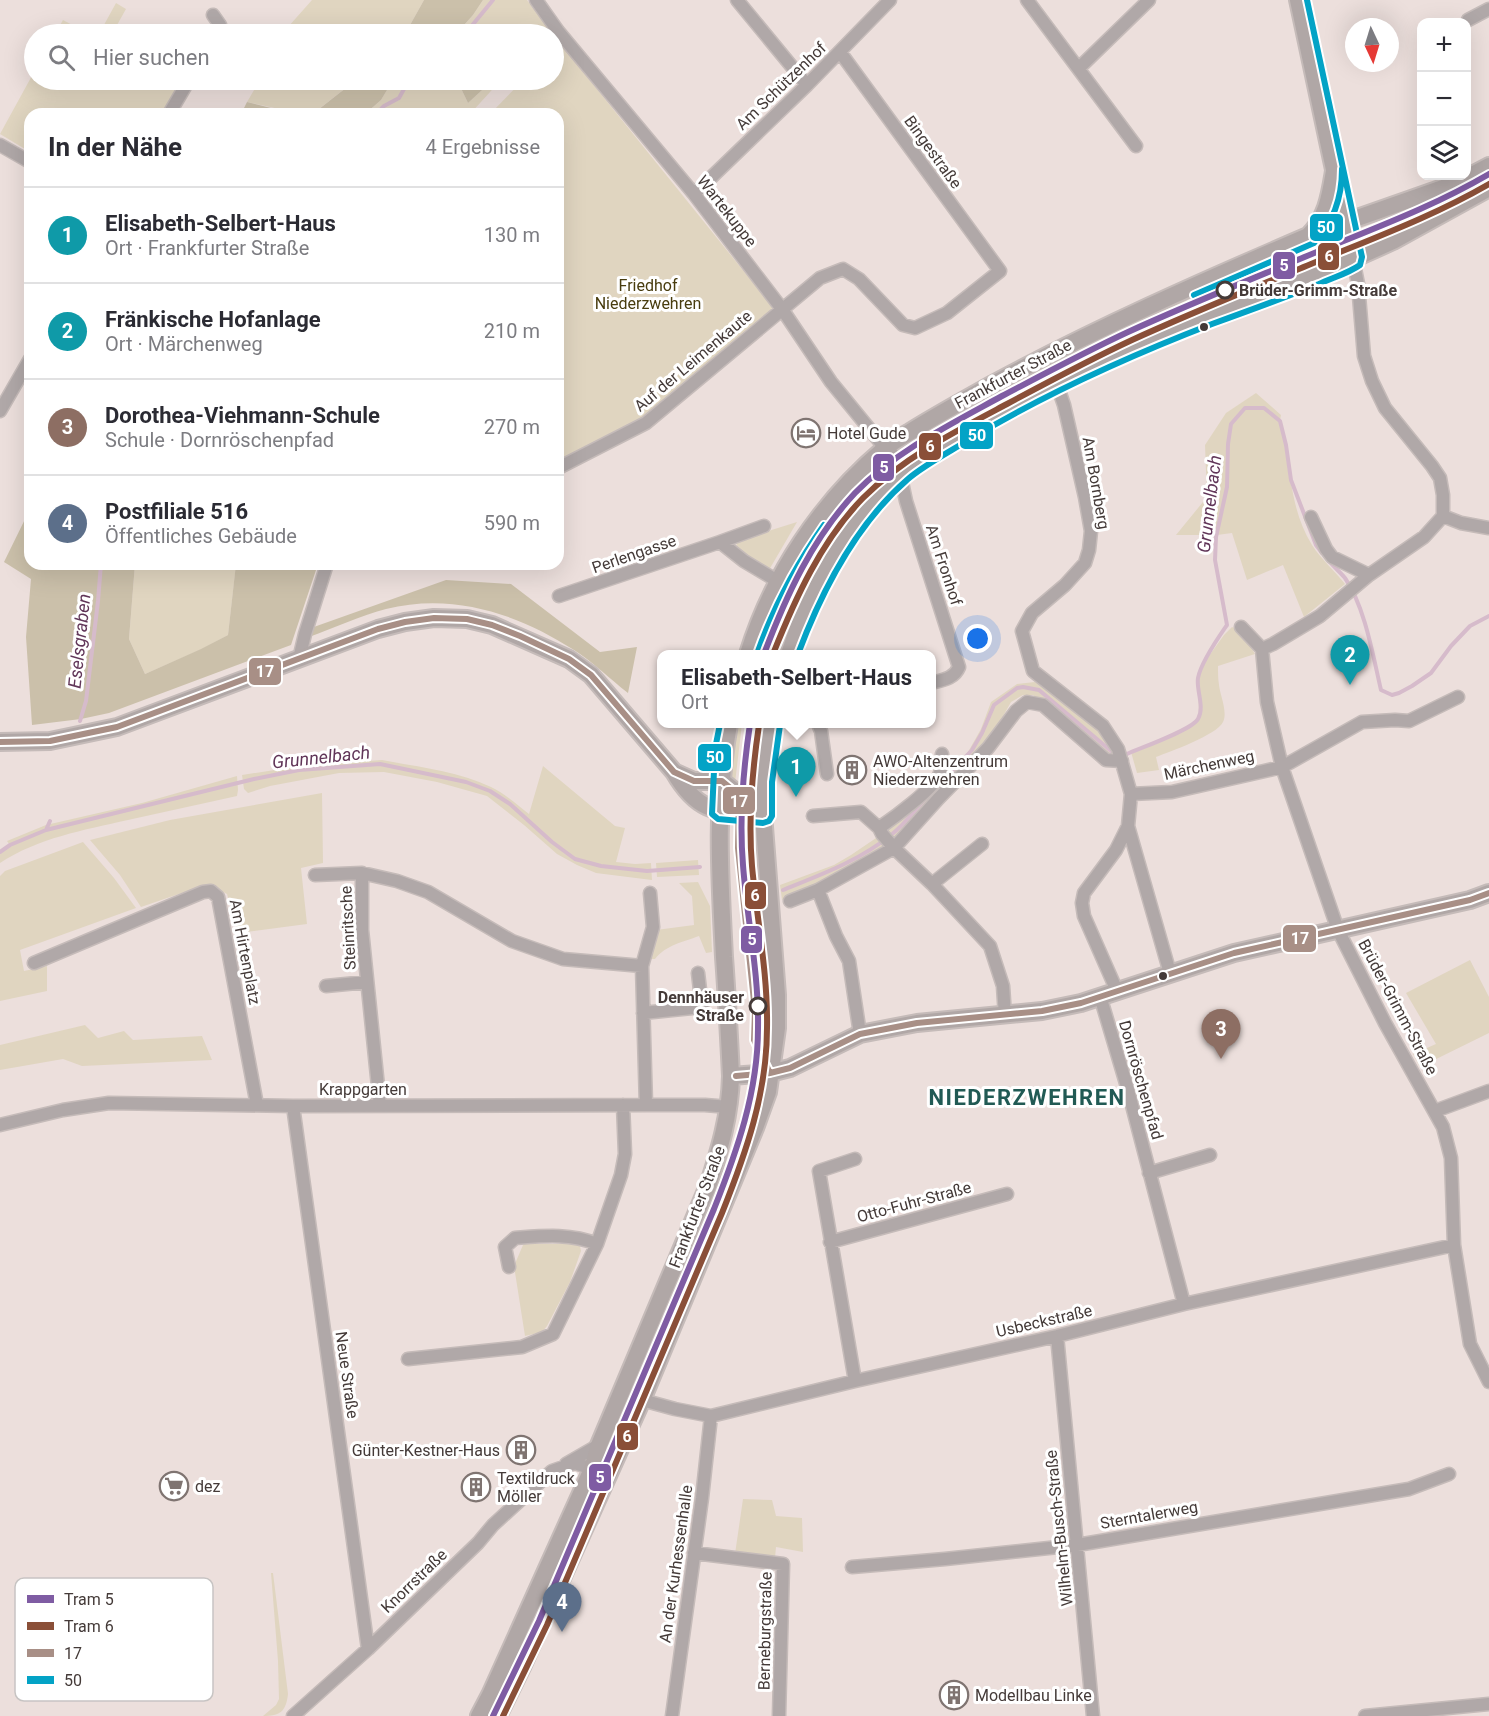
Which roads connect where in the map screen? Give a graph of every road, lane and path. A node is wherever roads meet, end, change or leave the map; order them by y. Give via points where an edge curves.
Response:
1 (536, 0) edge
2 (737, 0) edge
3 (890, 0) edge
4 (1028, 0) edge
5 (1149, 0) edge
6 (1298, 0) edge
7 (1489, 9) edge
8 (213, 15) dead end
9 (1471, 18) edge
10 (219, 24) edge
11 (553, 24) edge
12 (564, 38) edge
13 (840, 52) junction
14 (1079, 68) junction
15 (807, 85) junction
16 (183, 90) edge
17 (173, 108) edge
18 (0, 145) edge
19 (1136, 146) dead end
20 (24, 159) edge
21 (1489, 166) edge
22 (1334, 171) junction
23 (1489, 188) edge
24 (694, 194) junction
25 (1346, 223) junction
26 (1308, 236) junction
27 (1353, 259) junction
28 (1000, 271) joint
29 (782, 309) junction
30 (24, 369) edge
31 (1056, 382) junction
32 (0, 411) edge
33 (885, 448) junction
34 (564, 465) edge
35 (900, 473) junction
36 (1443, 516) junction
37 (1311, 517) dead end
38 (764, 526) dead end
39 (1489, 528) edge
40 (720, 542) junction
41 (325, 570) edge
42 (1365, 579) junction
43 (779, 582) junction
44 (559, 596) dead end
45 (1240, 627) dead end
46 (1262, 649) junction
47 (749, 650) edge
48 (790, 650) edge
49 (299, 659) junction
50 (936, 682) edge
51 (1458, 697) dead end
52 (728, 728) edge
53 (770, 728) edge
54 (820, 728) edge
55 (0, 742) edge
56 (942, 754) dead end
57 (1120, 756) junction
58 (1282, 767) junction
59 (674, 772) junction
60 (827, 774) dead end
61 (722, 782) junction
62 (1131, 794) junction
63 (720, 810) junction
64 (763, 814) junction
65 (813, 816) dead end
66 (1128, 826) junction
67 (880, 831) junction
68 (982, 844) dead end
69 (893, 846) junction
70 (362, 873) junction
71 (315, 875) dead end
72 (932, 884) junction
73 (818, 890) junction
74 (650, 893) dead end
75 (1489, 893) edge
76 (790, 901) dead end
77 (1338, 930) junction
78 (34, 963) dead end
79 (642, 966) junction
80 (1168, 966) dead end
81 (698, 973) dead end
82 (367, 982) junction
83 (326, 986) dead end
84 (1117, 991) junction
85 (1100, 996) junction
86 (643, 1013) junction
87 (1005, 1016) junction
88 (860, 1034) junction
89 (770, 1073) junction
90 (731, 1076) junction
91 (1489, 1091) edge
92 (646, 1104) junction
93 (257, 1105) junction
94 (623, 1105) junction
95 (293, 1106) junction
96 (380, 1106) junction
97 (729, 1107) junction
98 (1435, 1111) junction
99 (0, 1125) edge
100 (1210, 1155) dead end
101 (855, 1159) dead end
102 (1149, 1173) junction
103 (1007, 1194) dead end
104 (831, 1242) junction
105 (597, 1244) junction
106 (1454, 1245) junction
107 (509, 1268) dead end
108 (1184, 1304) junction
109 (1056, 1336) junction
110 (408, 1359) dead end
111 (855, 1381) junction
112 (1489, 1382) edge
113 (621, 1394) junction
114 (642, 1400) junction
115 (711, 1416) junction
116 (599, 1445) junction
117 (556, 1469) junction
118 (592, 1469) junction
119 (1449, 1474) dead end
120 (609, 1476) junction
121 (1077, 1545) junction
122 (694, 1553) junction
123 (852, 1567) dead end
124 (368, 1649) junction
125 (1489, 1704) edge
126 (293, 1716) edge
127 (479, 1716) edge
128 (498, 1716) edge
129 (672, 1716) edge
130 (779, 1716) edge
131 (1093, 1716) edge
132 (1365, 1716) edge

1 - 11 street, Wartekuppe
2 - 15 street
3 - 13 street, Am Schützenhof
4 - 14 street
5 - 14 street
6 - 22 main road
7 - 9 street
8 - 10 street
12 - 24 street, Wartekuppe
13 - 15 street, Am Schützenhof
13 - 28 street, Bingestraße
14 - 19 street
15 - 24 street, Am Schützenhof
16 - 17 street
18 - 20 street
21 - 25 main road, Frankfurter Straße via 1457,183
22 - 25 main road
22 - 26 main road via 1322,220
23 - 27 main road, Frankfurter Straße
24 - 29 street, Wartekuppe
25 - 26 main road, Frankfurter Straße
25 - 27 main road
26 - 33 main road, Frankfurter Straße via 1055,350
27 - 31 main road, Frankfurter Straße via 1136,344
27 - 36 street via 1364,356 1372,381 1385,408 1440,478
28 - 29 street, Auf der Leimenkaute via 947,313 915,328 903,325 859,279 843,269 820,278
29 - 33 street, Wartekuppe via 831,382
29 - 34 street, Auf der Leimenkaute via 646,423
30 - 32 street
31 - 35 main road, Frankfurter Straße
31 - 57 street, Am Bornberg via 1085,497 1089,550 1085,563 1032,613 1022,631 1033,671 1103,726
33 - 35 main road
33 - 43 main road, Frankfurter Straße via 822,512
35 - 48 main road, Frankfurter Straße via 875,499 836,553
35 - 50 street, Am Fronhof via 959,667 950,678
36 - 39 street
36 - 42 street via 1424,537
37 - 42 street via 1332,556
38 - 40 street, Perlengasse
40 - 43 street
40 - 44 street, Perlengasse
41 - 49 street
42 - 46 street via 1314,621
43 - 47 main road, Frankfurter Straße
45 - 46 street
46 - 58 street, Brüder-Grimm-Straße via 1267,702
49 - 55 main road via 117,727 50,741
49 - 59 main road via 405,622 445,618 492,625 569,659 591,675
51 - 58 street, Märchenweg via 1409,722 1362,722
52 - 61 main road, Frankfurter Straße
53 - 64 main road, Frankfurter Straße
54 - 60 street
56 - 67 street via 940,775
57 - 62 street
57 - 69 street via 1106,760 1043,705 1027,702
58 - 62 street, Märchenweg via 1172,792
58 - 77 street, Brüder-Grimm-Straße
59 - 61 main road via 694,781
59 - 63 main road via 683,787 704,806
61 - 63 main road, Frankfurter Straße
61 - 64 main road
62 - 66 street
63 - 64 main road
63 - 90 main road, Frankfurter Straße
64 - 89 main road, Frankfurter Straße via 777,994 777,1028
65 - 67 street via 861,812
66 - 80 street
66 - 84 street via 1116,850 1084,893 1082,903
67 - 69 street
68 - 72 street
69 - 72 street
69 - 73 street
70 - 71 street
70 - 79 street via 428,892 512,941 563,959
70 - 82 street, Steinritsche
72 - 87 street via 990,946 1003,986
73 - 76 street
73 - 88 street via 849,961
74 - 79 street via 653,927
75 - 77 main road
77 - 84 main road via 1234,953
77 - 98 street, Brüder-Grimm-Straße
78 - 93 street, Am Hirtenplatz via 211,891 218,897
79 - 86 street
81 - 86 street via 702,1007
82 - 83 street, Steinritsche
82 - 96 street, Steinritsche
84 - 85 main road
85 - 87 main road
85 - 102 street, Dornröschenpfad
86 - 92 street
87 - 88 main road via 917,1023
88 - 89 main road via 800,1064
89 - 90 main road
89 - 114 main road, Frankfurter Straße via 756,1128
90 - 97 main road, Frankfurter Straße
91 - 98 street
92 - 94 street, Krappgarten
92 - 97 street, Krappgarten
93 - 95 street, Krappgarten
93 - 99 street, Krappgarten via 110,1103
94 - 96 street, Krappgarten
94 - 105 street via 625,1155
95 - 96 street, Krappgarten
95 - 124 street, Neue Straße
97 - 113 main road, Frankfurter Straße via 722,1145 708,1185
98 - 106 street, Brüder-Grimm-Straße via 1451,1158
100 - 102 street
101 - 104 street via 819,1171
102 - 108 street, Dornröschenpfad
103 - 104 street, Otto-Fuhr-Straße
104 - 111 street
105 - 107 street via 557,1236 515,1238 505,1247
105 - 110 street via 554,1334 522,1347
106 - 108 street, Usbeckstraße
106 - 112 street, Brüder-Grimm-Straße via 1470,1344
108 - 109 street, Usbeckstraße
109 - 111 street, Usbeckstraße
109 - 121 street, Wilhelm-Busch-Straße
111 - 115 street, Usbeckstraße
113 - 114 main road
113 - 116 main road, Frankfurter Straße
114 - 115 street, Usbeckstraße
114 - 120 main road, Frankfurter Straße
115 - 122 street, An der Kurhessenhalle
116 - 117 street, Knorrstraße
116 - 118 main road, Frankfurter Straße
117 - 118 street via 575,1463
117 - 124 street, Knorrstraße
118 - 120 main road
118 - 127 main road, Frankfurter Straße
119 - 121 street, Sterntalerweg via 1409,1489
120 - 128 main road, Frankfurter Straße
121 - 123 street, Sterntalerweg
121 - 131 street, Wilhelm-Busch-Straße
122 - 129 street, An der Kurhessenhalle
122 - 130 street, Berneburgstraße via 783,1564
124 - 126 street, Knorrstraße
125 - 132 street

